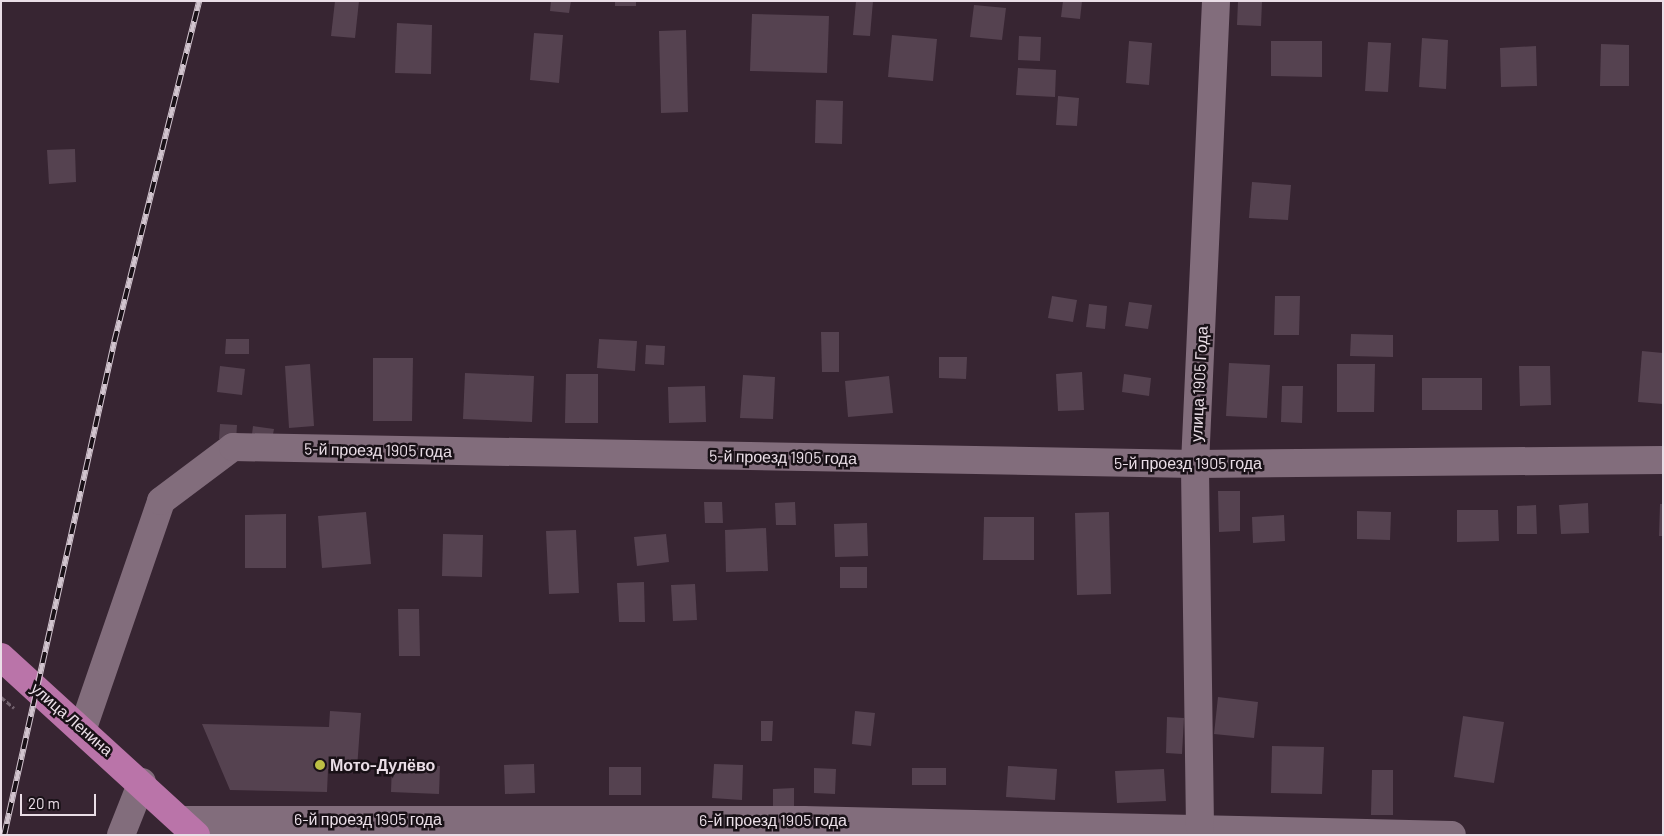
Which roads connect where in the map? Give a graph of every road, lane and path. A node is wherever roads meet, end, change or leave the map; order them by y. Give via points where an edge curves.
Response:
1 (1216, 1) edge
2 (1663, 460) edge
3 (1195, 464) junction
4 (1, 657) edge
5 (83, 728) junction
6 (142, 782) junction
7 (1200, 827) junction
8 (190, 828) edge
9 (121, 835) edge
10 (1452, 835) edge

1 - 3 street, улица 1905 Года
2 - 3 street, 5-й проезд 1905 года
3 - 5 street, 5-й проезд 1905 года via 233,447 161,501
3 - 7 street, улица 1905 Года
4 - 5 highway, улица Ленина
5 - 6 highway, улица Ленина
6 - 8 highway, улица Ленина
6 - 9 street
7 - 8 street, 6-й проезд 1905 года via 803,820
7 - 10 street, 6-й проезд 1905 года

